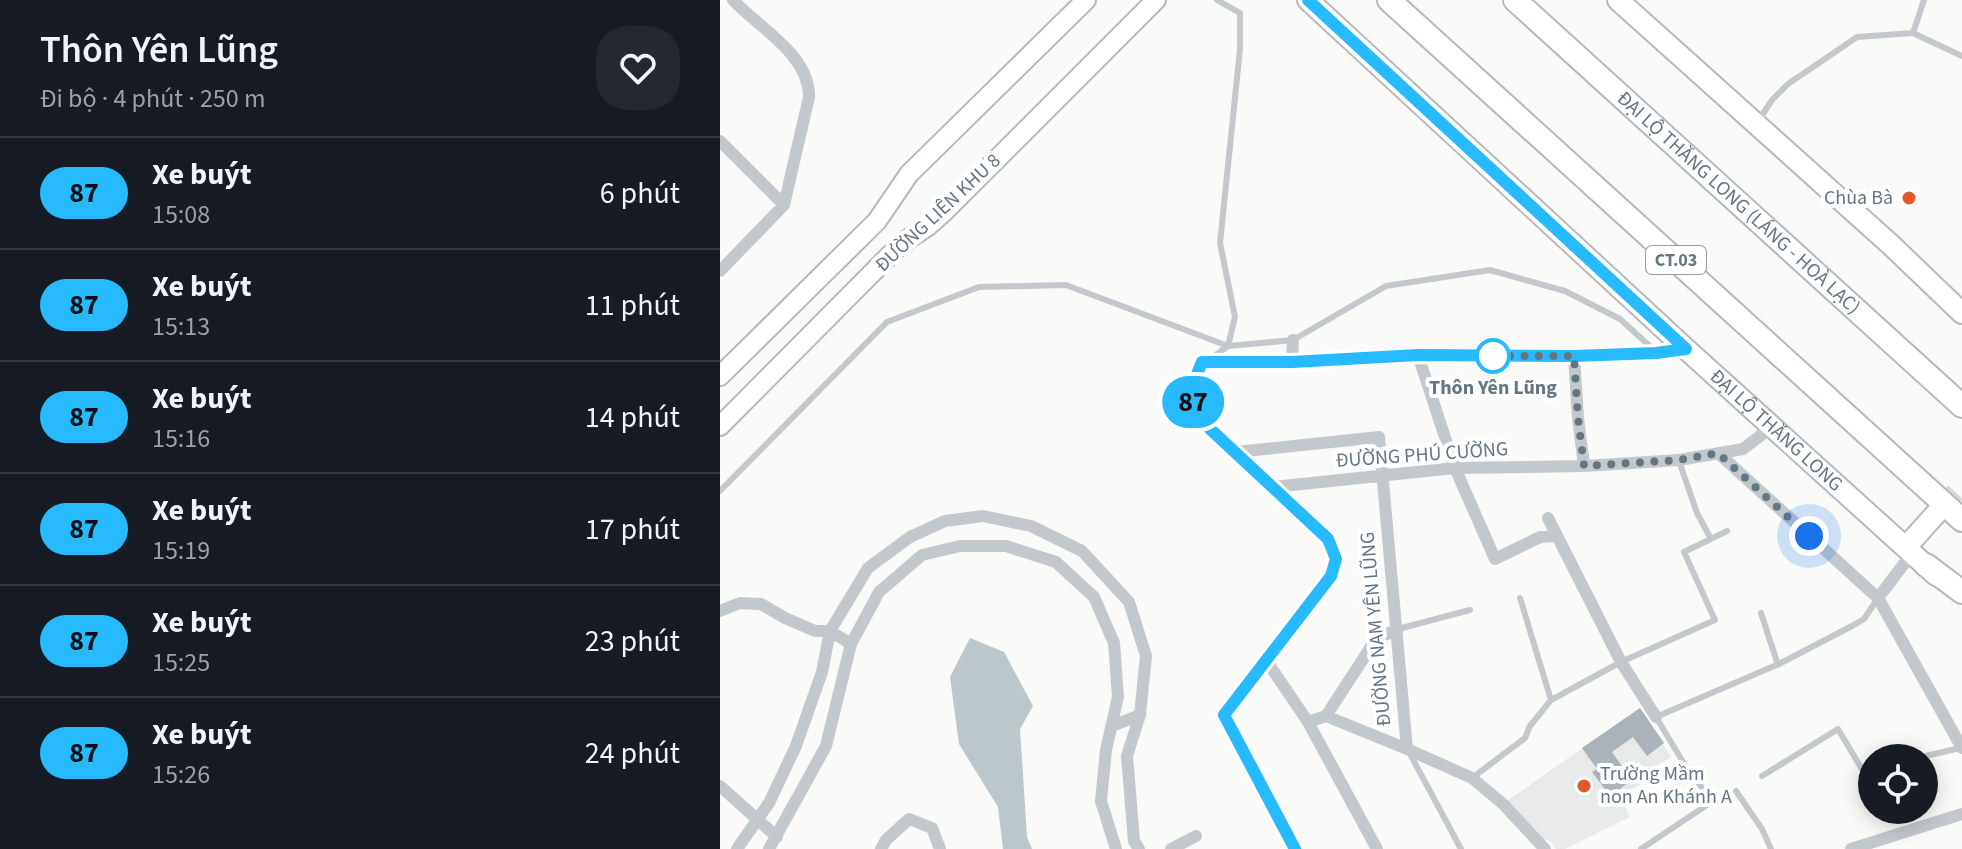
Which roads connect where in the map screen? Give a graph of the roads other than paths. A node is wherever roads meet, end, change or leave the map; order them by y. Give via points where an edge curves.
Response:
1 (733, 0) edge
2 (1086, 0) edge
3 (1156, 0) edge
4 (1217, 0) edge
5 (1308, 0) edge
6 (1389, 0) edge
7 (1515, 0) edge
8 (1618, 0) edge
9 (1924, 0) edge
10 (1913, 33) junction
11 (1962, 56) edge
12 (1757, 125) junction
13 (720, 141) edge
14 (784, 205) junction
15 (720, 271) edge
16 (1962, 313) edge
17 (1293, 340) junction
18 (1228, 346) junction
19 (1686, 349) junction
20 (1656, 353) junction
21 (1418, 355) junction
22 (1574, 356) junction
23 (1202, 362) junction
24 (1292, 362) junction
25 (720, 376) edge
26 (1962, 406) edge
27 (720, 426) edge
28 (1773, 426) junction
29 (1236, 452) junction
30 (1718, 453) junction
31 (1679, 460) junction
32 (1584, 466) junction
33 (1455, 468) junction
34 (1381, 477) junction
35 (1273, 487) junction
36 (720, 491) edge
37 (1942, 507) tunnel mouth
38 (1548, 518) dead end
39 (1962, 520) edge
40 (1727, 531) dead end
41 (1557, 536) junction
42 (1711, 539) junction
43 (1915, 554) junction
44 (1962, 592) edge
45 (1520, 598) dead end
46 (1878, 598) junction
47 (1962, 600) edge
48 (1470, 610) dead end
49 (720, 611) edge
50 (1761, 613) dead end
51 (1398, 629) junction
52 (830, 631) junction
53 (851, 644) junction
54 (1266, 660) junction
55 (1621, 662) junction
56 (1778, 665) junction
57 (1551, 700) junction
58 (1140, 715) junction
59 (1326, 716) junction
60 (1656, 717) junction
61 (1308, 722) junction
62 (1112, 726) junction
63 (1962, 748) edge
64 (1407, 749) junction
65 (1938, 753) edge
66 (1858, 763) edge
67 (1762, 776) dead end
68 (1472, 778) junction
69 (720, 786) edge
70 (1736, 791) dead end
71 (1962, 814) edge
72 (757, 819) junction
73 (1196, 836) dead end
74 (777, 837) junction
75 (737, 849) edge
76 (769, 849) edge
77 (881, 849) edge
78 (940, 849) edge
79 (1116, 849) edge
80 (1139, 849) edge
81 (1171, 849) edge
82 (1295, 849) edge
83 (1377, 849) edge
84 (1461, 849) edge
85 (1545, 849) edge
86 (1641, 849) edge
87 (1771, 849) edge
88 (1851, 849) edge

1 - 14 street via 797,60 809,81
2 - 25 street, ĐƯỜNG LIÊN KHU 8 via 909,174 877,221
3 - 27 street, ĐƯỜNG LIÊN KHU 8
4 - 18 lane via 1240,13 1220,243 1235,317
5 - 19 main road, ĐẠI LỘ THĂNG LONG
6 - 39 highway, CT.03
7 - 26 highway, ĐẠI LỘ THĂNG LONG (LÁNG - HOÀ LẠC)
8 - 12 main road
9 - 10 lane
10 - 11 lane
10 - 12 lane via 1857,37 1788,84
12 - 16 main road
13 - 14 street
14 - 15 street
17 - 18 lane
17 - 20 lane via 1386,286 1490,270 1565,291 1620,319
17 - 24 street
18 - 23 lane
18 - 36 lane via 1066,285 979,287 887,322
19 - 20 street
19 - 28 main road, ĐẠI LỘ THĂNG LONG
20 - 22 street
21 - 22 street
21 - 24 street
21 - 33 street
22 - 32 street
23 - 24 street
23 - 29 street via 1192,386 1193,407
28 - 30 street, ĐƯỜNG PHÚ CƯỜNG via 1743,449
28 - 43 main road, ĐẠI LỘ THĂNG LONG
29 - 34 street, ĐƯỜNG NAM YÊN LŨNG via 1379,437
29 - 35 street
30 - 31 street, ĐƯỜNG PHÚ CƯỜNG
30 - 46 street
31 - 32 street, ĐƯỜNG PHÚ CƯỜNG
31 - 42 lane
32 - 33 street, ĐƯỜNG PHÚ CƯỜNG
33 - 34 street, ĐƯỜNG PHÚ CƯỜNG
33 - 41 street via 1495,559 1540,537
34 - 35 street, ĐƯỜNG PHÚ CƯỜNG
34 - 51 street, ĐƯỜNG NAM YÊN LŨNG
35 - 54 street via 1328,539 1336,559 1331,576
37 - 43 main road
38 - 41 street
40 - 42 lane
41 - 55 street
42 - 55 lane via 1684,552 1715,620
43 - 44 highway
43 - 46 street
43 - 47 main road, ĐẠI LỘ THĂNG LONG
45 - 57 lane
46 - 56 lane via 1864,619
46 - 63 street
48 - 51 lane
49 - 52 street via 740,603 761,604 815,631
50 - 56 lane
51 - 59 street via 1376,639
51 - 64 street, ĐƯỜNG NAM YÊN LŨNG
52 - 53 street
52 - 58 street via 868,568 910,537 945,521 983,516 1031,526 1082,551 1129,602 1146,656
52 - 72 street via 796,746
53 - 62 street via 879,592 922,555 960,546 1006,546 1056,562 1094,597 1114,643 1118,697
53 - 74 street via 826,746
54 - 61 street
54 - 82 street via 1224,715
55 - 57 lane
55 - 60 street
56 - 60 lane
57 - 68 lane via 1525,738
58 - 62 street
58 - 80 street via 1127,756
59 - 61 street
59 - 64 street
60 - 86 lane via 1705,792 1707,805
61 - 83 street
62 - 79 street via 1101,801
63 - 65 lane
64 - 68 street, ĐƯỜNG NAM YÊN LŨNG
64 - 84 lane
66 - 67 lane via 1838,729
68 - 85 street, ĐƯỜNG NAM YÊN LŨNG
69 - 72 street
70 - 87 lane
71 - 88 street
72 - 74 street
72 - 75 street
73 - 81 street
74 - 76 street
77 - 78 street via 909,819 932,828

